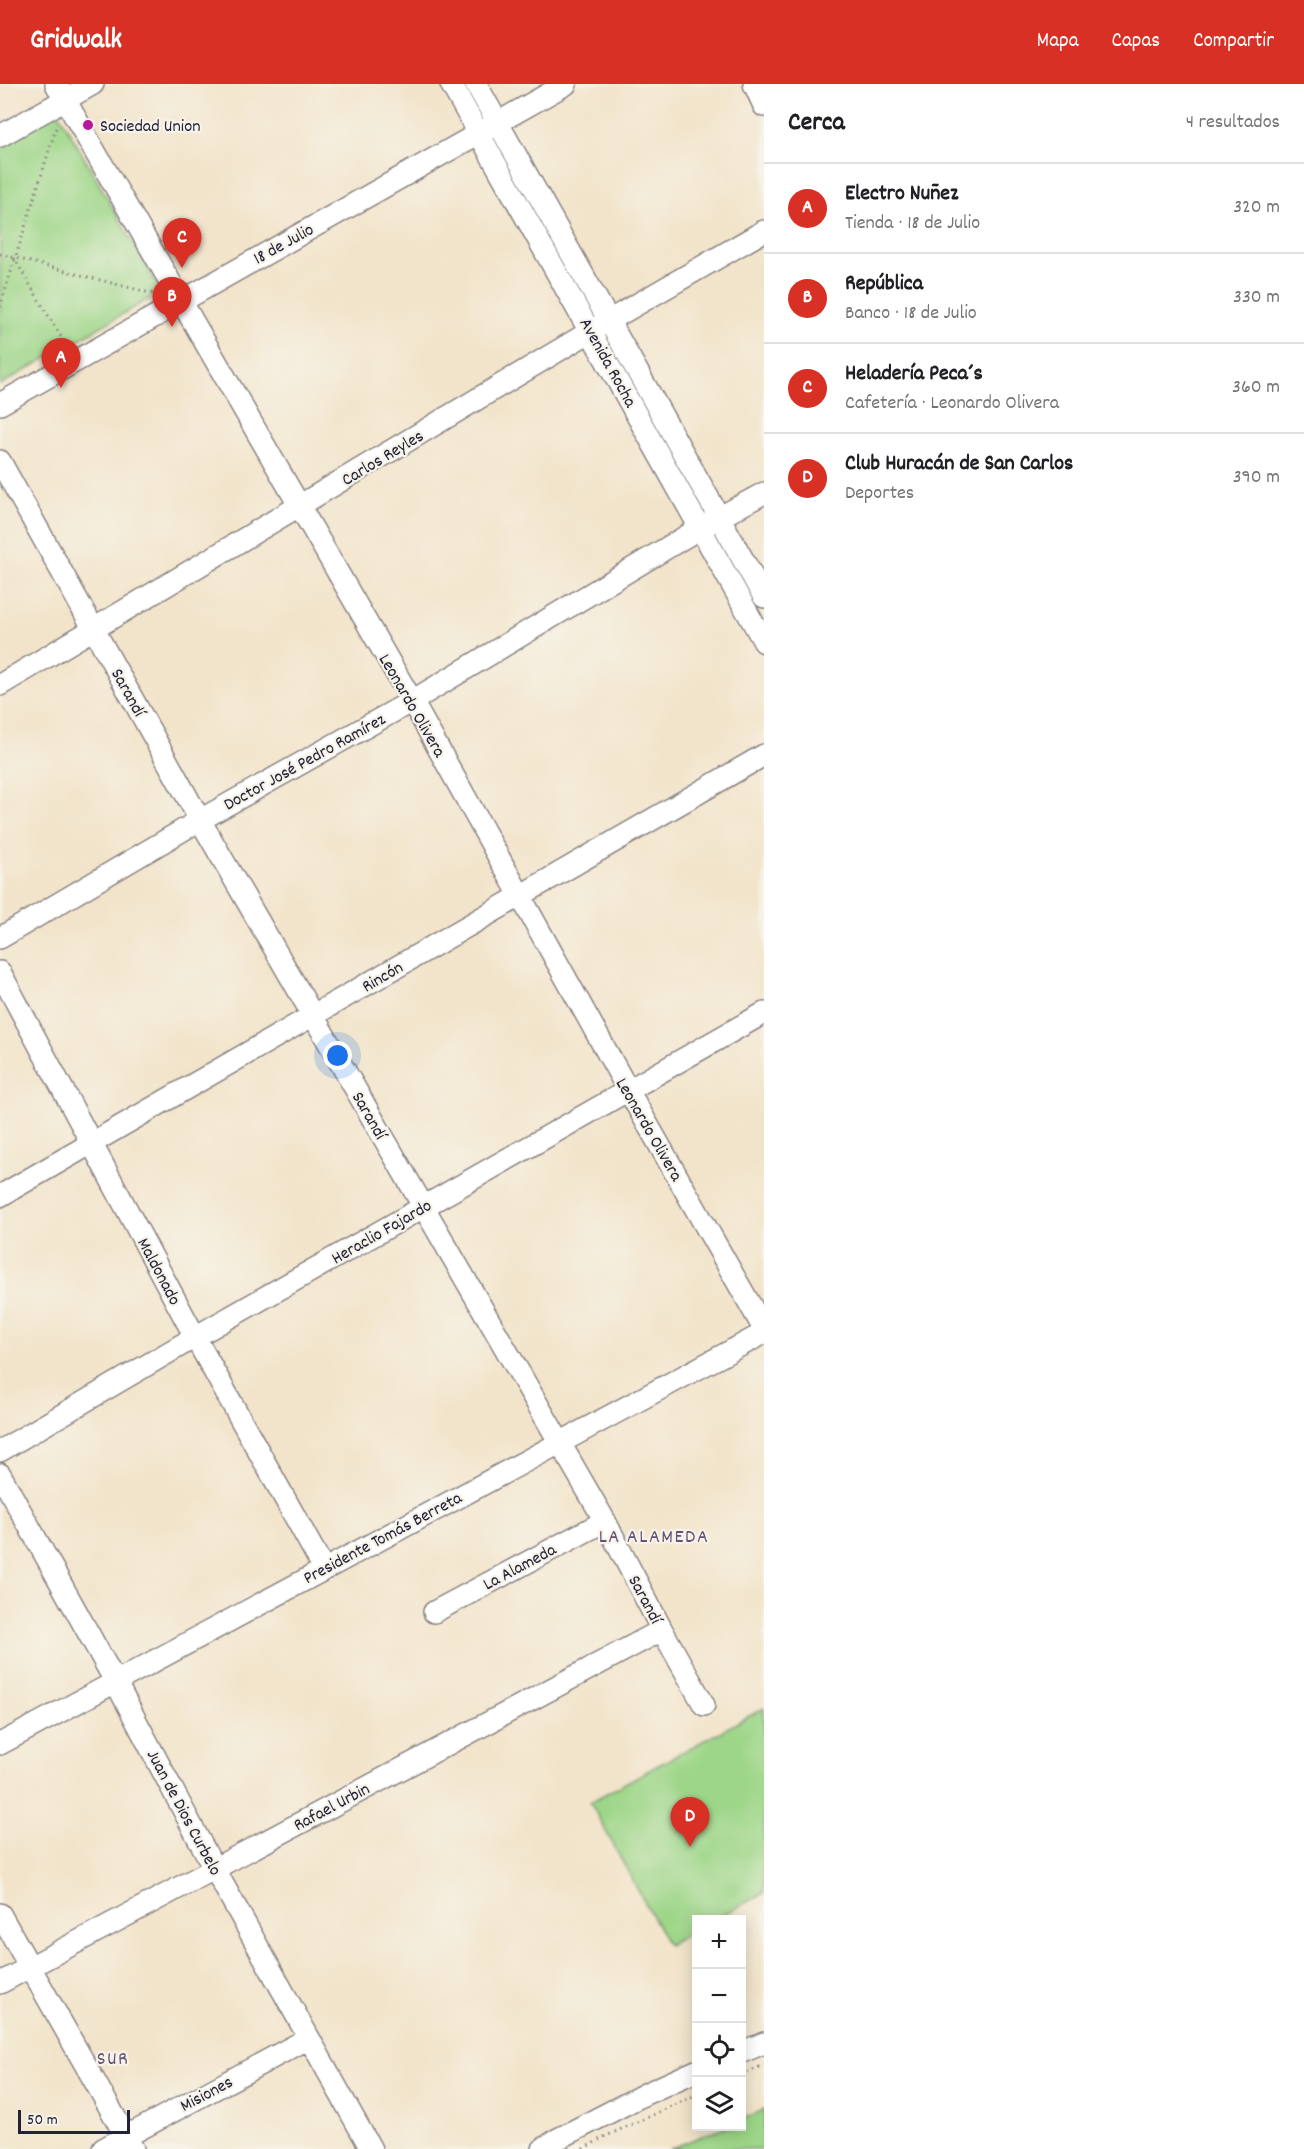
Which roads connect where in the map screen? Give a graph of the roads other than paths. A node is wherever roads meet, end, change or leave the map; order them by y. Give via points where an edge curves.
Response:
1 (93, 84) edge
2 (451, 84) edge
3 (476, 84) edge
4 (566, 84) edge
5 (754, 84) edge
6 (60, 92) edge
7 (764, 106) edge
8 (498, 122) junction
9 (479, 133) junction
10 (0, 136) edge
11 (764, 231) edge
12 (180, 301) junction
13 (600, 325) junction
14 (0, 404) edge
15 (0, 461) edge
16 (764, 493) edge
17 (299, 507) junction
18 (719, 517) junction
19 (700, 528) junction
20 (764, 597) edge
21 (95, 629) junction
22 (764, 642) edge
23 (0, 686) edge
24 (412, 701) junction
25 (764, 755) edge
26 (200, 820) junction
27 (519, 897) junction
28 (0, 938) edge
29 (0, 972) edge
30 (764, 1013) edge
31 (313, 1016) junction
32 (628, 1090) junction
33 (92, 1143) junction
34 (0, 1196) edge
35 (423, 1207) junction
36 (764, 1331) edge
37 (195, 1338) junction
38 (560, 1442) junction
39 (0, 1451) edge
40 (0, 1474) edge
41 (604, 1521) junction
42 (324, 1569) junction
43 (434, 1612) dead end
44 (662, 1630) junction
45 (115, 1681) junction
46 (704, 1705) dead end
47 (0, 1744) edge
48 (214, 1868) junction
49 (0, 1914) edge
50 (30, 1967) junction
51 (0, 1983) edge
52 (309, 2038) junction
53 (764, 2043) edge
54 (746, 2050) edge
55 (692, 2073) edge
56 (129, 2143) edge
57 (103, 2149) edge
58 (371, 2149) edge
59 (543, 2149) edge

1 - 6 street
2 - 9 street, Avenida Rocha
3 - 8 street, Avenida Rocha
4 - 8 street, 18 de Julio
5 - 7 street
6 - 10 street
6 - 12 street, Leonardo Olivera
8 - 9 street, 18 de Julio
8 - 13 street, Avenida Rocha
9 - 12 street, 18 de Julio
9 - 13 street, Avenida Rocha
11 - 13 street, Carlos Reyles
12 - 14 street, 18 de Julio
12 - 17 street, Leonardo Olivera
13 - 17 street, Carlos Reyles
13 - 18 street, Avenida Rocha
13 - 19 street, Avenida Rocha
15 - 21 street, Sarandí
16 - 18 street, Doctor José Pedro Ramírez
17 - 21 street, Carlos Reyles
17 - 24 street, Leonardo Olivera
18 - 19 street, Doctor José Pedro Ramírez
18 - 20 street, Avenida Rocha
19 - 22 street, Avenida Rocha
19 - 24 street, Doctor José Pedro Ramírez
21 - 23 street, Carlos Reyles
21 - 26 street, Sarandí
24 - 26 street, Doctor José Pedro Ramírez
24 - 27 street, Leonardo Olivera
25 - 27 street, Rincón
26 - 28 street, Doctor José Pedro Ramírez
26 - 31 street, Sarandí
27 - 31 street, Rincón
27 - 32 street, Leonardo Olivera
29 - 33 street, Maldonado
30 - 32 street, Heraclio Fajardo
31 - 33 street, Rincón
31 - 35 street, Sarandí
32 - 35 street, Heraclio Fajardo
32 - 36 street, Leonardo Olivera
33 - 34 street, Rincón
33 - 37 street, Maldonado
35 - 37 street, Heraclio Fajardo
35 - 38 street, Sarandí
36 - 38 street, Presidente Tomás Berreta
37 - 39 street, Heraclio Fajardo
37 - 42 street, Maldonado
38 - 41 street, Sarandí
38 - 42 street, Presidente Tomás Berreta
40 - 45 street, Juan de Dios Curbelo
41 - 43 street, La Alameda
41 - 44 street, Sarandí
42 - 45 street, Presidente Tomás Berreta
44 - 46 street, Sarandí
44 - 48 street, Rafael Urbin
45 - 47 street, Presidente Tomás Berreta
45 - 48 street, Juan de Dios Curbelo
48 - 50 street, Rafael Urbin
48 - 52 street, Juan de Dios Curbelo
49 - 50 street
50 - 51 street, Rafael Urbin
50 - 56 street
52 - 56 street, Misiones
52 - 58 street, Juan de Dios Curbelo
53 - 54 street
55 - 59 street
56 - 57 street, Misiones

